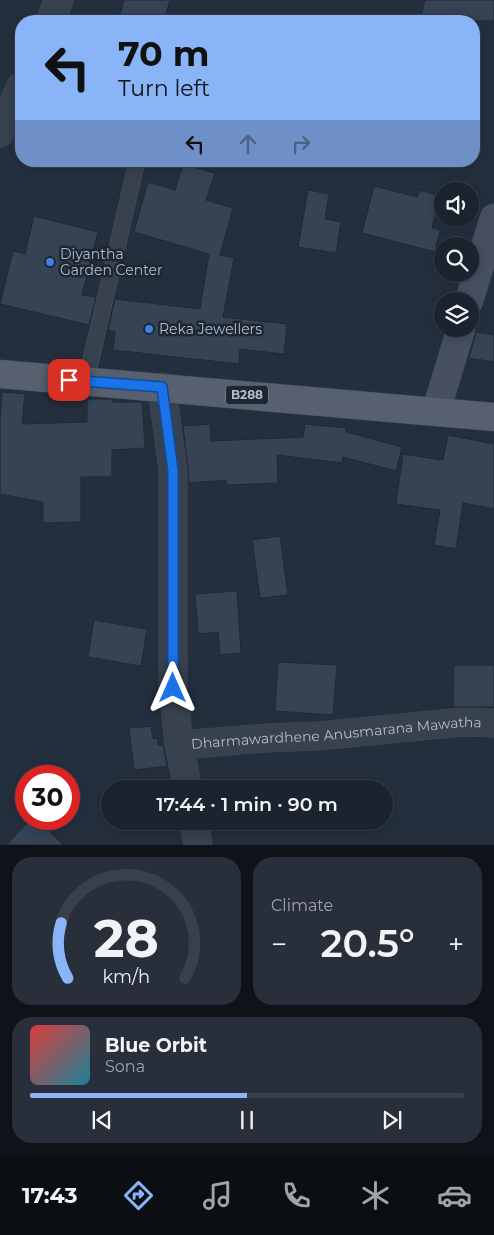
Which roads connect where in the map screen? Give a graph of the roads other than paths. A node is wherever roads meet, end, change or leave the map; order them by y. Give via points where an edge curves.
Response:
1 (59, 0) edge
2 (53, 15) edge
3 (15, 99) edge
4 (0, 133) edge
5 (136, 167) edge
6 (494, 218) edge
7 (472, 292) edge
8 (459, 337) edge
9 (0, 374) edge
10 (86, 381) junction
11 (162, 387) junction
12 (436, 411) junction
13 (494, 417) edge
14 (494, 723) edge
15 (179, 745) junction
16 (186, 780) edge
17 (196, 830) edge
18 (198, 845) edge

1 - 2 street
3 - 4 street
5 - 10 lane
6 - 7 street
8 - 12 street
9 - 10 main road, B288
10 - 11 main road, B288
11 - 12 main road, B288
11 - 15 street via 173,471 173,688
12 - 13 main road, B288
14 - 15 street, Dharmawardhene Anusmarana Mawatha via 464,722
15 - 16 street
17 - 18 street

